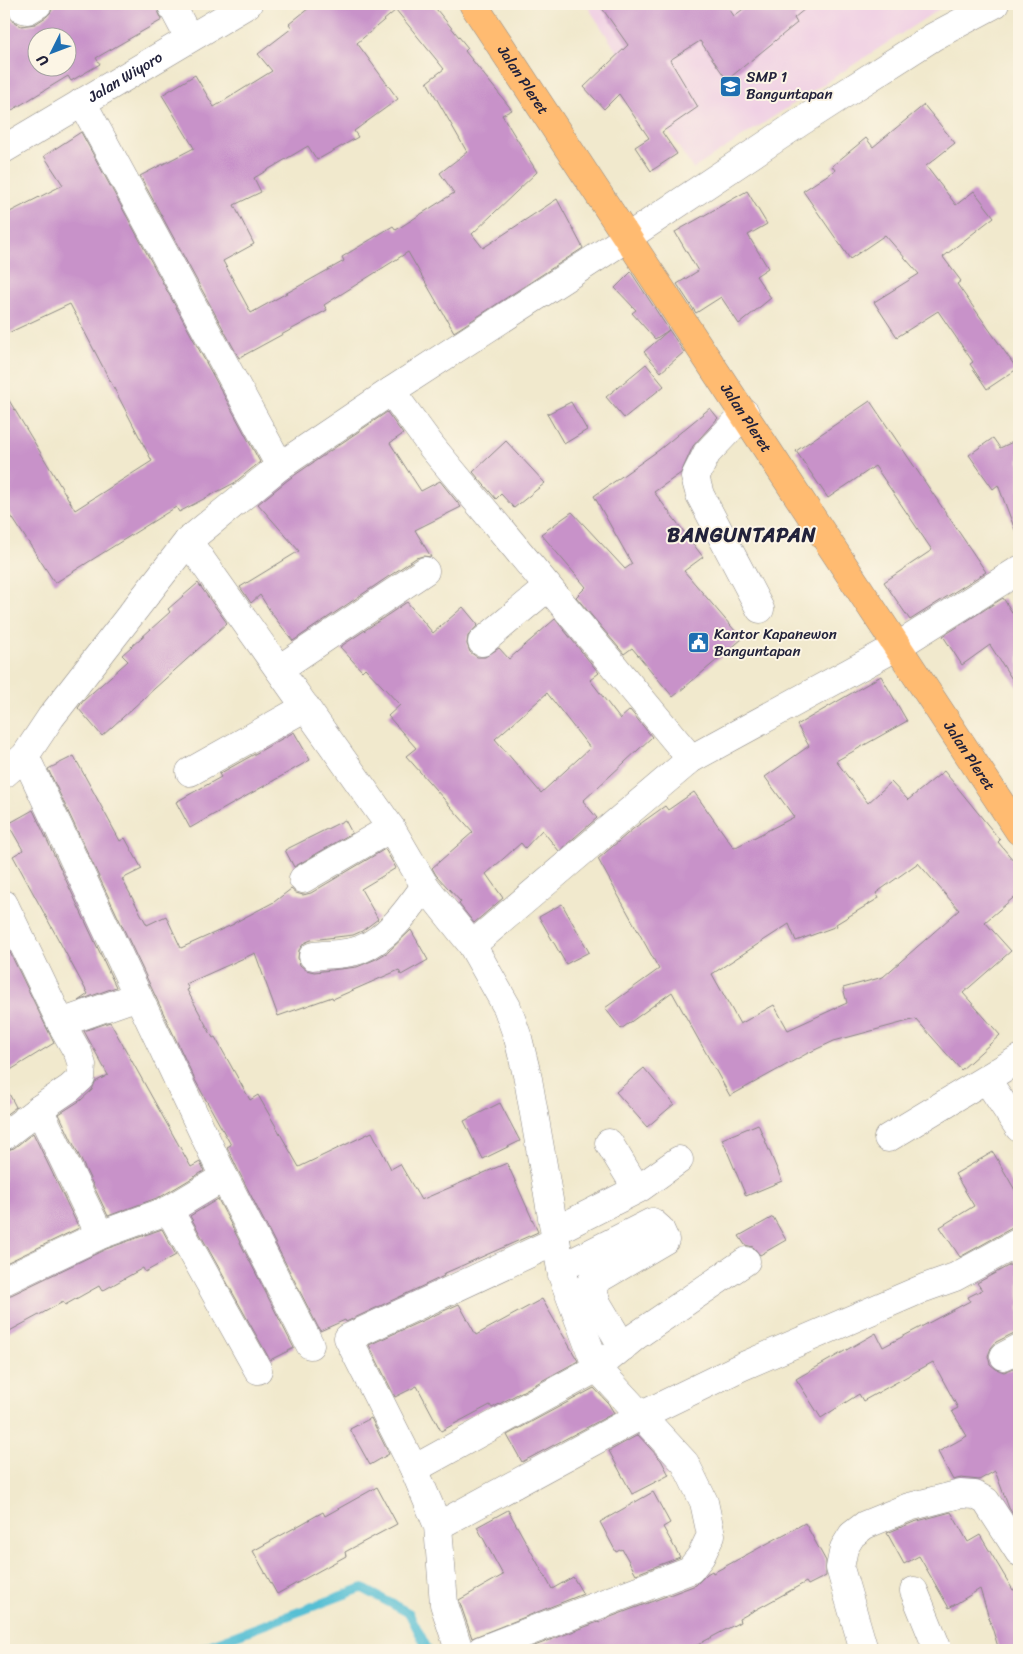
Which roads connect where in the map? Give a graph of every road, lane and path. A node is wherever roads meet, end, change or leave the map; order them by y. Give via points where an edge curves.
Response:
1 (19, 4) edge
2 (38, 4) edge
3 (171, 4) edge
4 (248, 4) edge
5 (474, 4) edge
6 (994, 4) edge
7 (189, 38) junction
8 (82, 102) junction
9 (4, 149) edge
10 (628, 237) junction
11 (391, 391) junction
12 (745, 413) junction
13 (280, 466) junction
14 (188, 541) junction
15 (425, 571) dead end
16 (1015, 581) edge
17 (548, 587) junction
18 (760, 609) dead end
19 (482, 642) dead end
20 (898, 646) junction
21 (279, 669) junction
22 (306, 706) junction
23 (25, 756) junction
24 (691, 759) junction
25 (190, 772) dead end
26 (4, 774) edge
27 (391, 828) junction
28 (1019, 831) edge
29 (303, 879) dead end
30 (425, 886) junction
31 (4, 904) edge
32 (472, 945) junction
33 (313, 956) dead end
34 (138, 996) junction
35 (61, 1023) junction
36 (1019, 1060) edge
37 (987, 1080) junction
38 (39, 1109) junction
39 (1019, 1128) edge
40 (4, 1136) edge
41 (888, 1138) dead end
42 (609, 1143) dead end
43 (679, 1160) dead end
44 (224, 1177) junction
45 (637, 1189) junction
46 (168, 1210) junction
47 (100, 1235) junction
48 (555, 1236) junction
49 (1019, 1242) edge
50 (746, 1261) dead end
51 (561, 1268) junction
52 (4, 1281) edge
53 (310, 1345) dead end
54 (623, 1347) junction
55 (597, 1368) junction
56 (258, 1370) dead end
57 (642, 1415) junction
58 (414, 1469) junction
59 (438, 1526) junction
60 (1019, 1552) edge
61 (914, 1591) dead end
62 (459, 1650) edge
63 (481, 1650) edge
64 (864, 1650) edge
65 (938, 1650) edge

1 - 2 street via 28,10
3 - 7 street
4 - 7 street, Jalan Wiyoro
5 - 10 main road, Jalan Pleret
6 - 10 street via 933,37
7 - 8 street, Jalan Wiyoro
8 - 9 street, Jalan Wiyoro
8 - 13 street
10 - 11 street
10 - 12 main road, Jalan Pleret
11 - 13 street
11 - 17 street via 432,447
12 - 18 street via 707,454 695,477 700,495
12 - 20 main road, Jalan Pleret
13 - 14 street
14 - 21 street
14 - 23 street via 51,716
15 - 21 street
16 - 20 street
17 - 19 street
17 - 24 street
20 - 24 street
20 - 28 main road, Jalan Pleret
21 - 22 street
22 - 25 street
22 - 27 street
23 - 26 street
23 - 34 street
24 - 32 street
27 - 29 street
27 - 30 street
30 - 32 street
30 - 33 street via 403,916 377,940 358,950
31 - 35 street
32 - 48 street via 507,1007 518,1038
34 - 35 street
34 - 44 street
35 - 38 street via 78,1053 82,1065 81,1078
36 - 37 street
37 - 39 street
37 - 41 street
38 - 40 street
38 - 47 street
42 - 45 street
43 - 45 street
44 - 46 street
44 - 53 street
45 - 48 street
46 - 47 street
46 - 56 street
47 - 52 street
48 - 51 street
48 - 58 street via 348,1338
49 - 57 street via 955,1277 741,1367
50 - 54 street
51 - 54 street via 652,1222 660,1229 665,1240 590,1284
51 - 55 street
54 - 55 street
55 - 57 street
55 - 58 street
57 - 59 street
57 - 63 street via 685,1463 704,1502 711,1535 701,1556 690,1570
58 - 59 street
59 - 62 street via 444,1604
60 - 64 street via 986,1501 974,1495 960,1494 908,1507 865,1525 844,1548 840,1568
61 - 65 street

